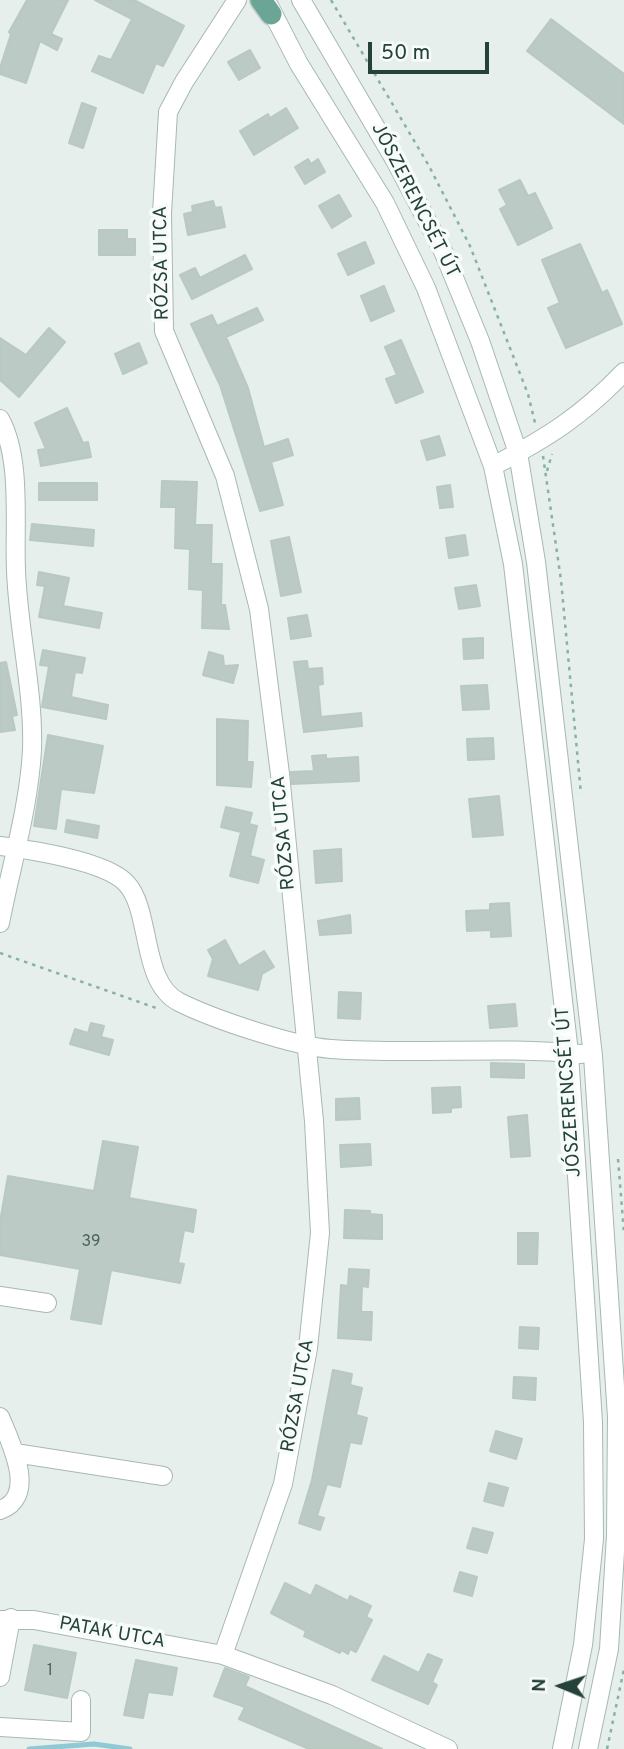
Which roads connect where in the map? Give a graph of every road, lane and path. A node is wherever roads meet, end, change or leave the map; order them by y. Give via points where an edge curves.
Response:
1 (237, 0) edge
2 (301, 0) edge
3 (331, 0) edge
4 (266, 5) edge
5 (624, 372) edge
6 (0, 419) edge
7 (547, 445) junction
8 (519, 453) junction
9 (493, 466) junction
10 (547, 480) dead end
11 (7, 847) edge
12 (0, 923) edge
13 (0, 953) edge
14 (158, 1008) dead end
15 (305, 1044) junction
16 (569, 1053) junction
17 (593, 1055) junction
18 (0, 1296) edge
19 (47, 1303) dead end
20 (0, 1417) edge
21 (15, 1453) junction
22 (163, 1476) dead end
23 (0, 1510) edge
24 (5, 1619) edge
25 (223, 1655) junction
26 (624, 1669) edge
27 (0, 1677) edge
28 (81, 1700) dead end
29 (0, 1727) edge
30 (448, 1749) edge
31 (562, 1749) edge
32 (588, 1749) edge
33 (607, 1749) edge

1 - 15 street, RÓZSA UTCA via 168,112 162,213 164,331 225,476 259,609 280,774
2 - 8 street, JÓSZERENCSÉT ÚT via 443,251
3 - 7 path via 429,166 470,246
4 - 9 street, JÓSZERENCSÉT ÚT via 405,241 447,338
5 - 7 street
6 - 11 street via 10,437 13,462 16,586 32,750
7 - 8 street
7 - 10 path
8 - 9 street
8 - 17 street, JÓSZERENCSÉT ÚT via 536,562
9 - 16 street, JÓSZERENCSÉT ÚT via 513,564
11 - 12 street
11 - 15 street via 114,874 128,884 162,989 171,997 283,1040
13 - 14 path
15 - 16 street via 328,1049
15 - 25 street, RÓZSA UTCA via 320,1233 308,1348 283,1484
16 - 17 street
16 - 31 street, JÓSZERENCSÉT ÚT via 593,1422 594,1539 583,1645
17 - 32 street, JÓSZERENCSÉT ÚT via 617,1417 616,1535 607,1668
18 - 19 street
20 - 21 street
21 - 22 street
21 - 23 street via 19,1492 10,1506
24 - 25 street, PATAK UTCA
24 - 27 street
25 - 30 street, PATAK UTCA via 332,1695
26 - 33 path
28 - 29 street via 81,1732

